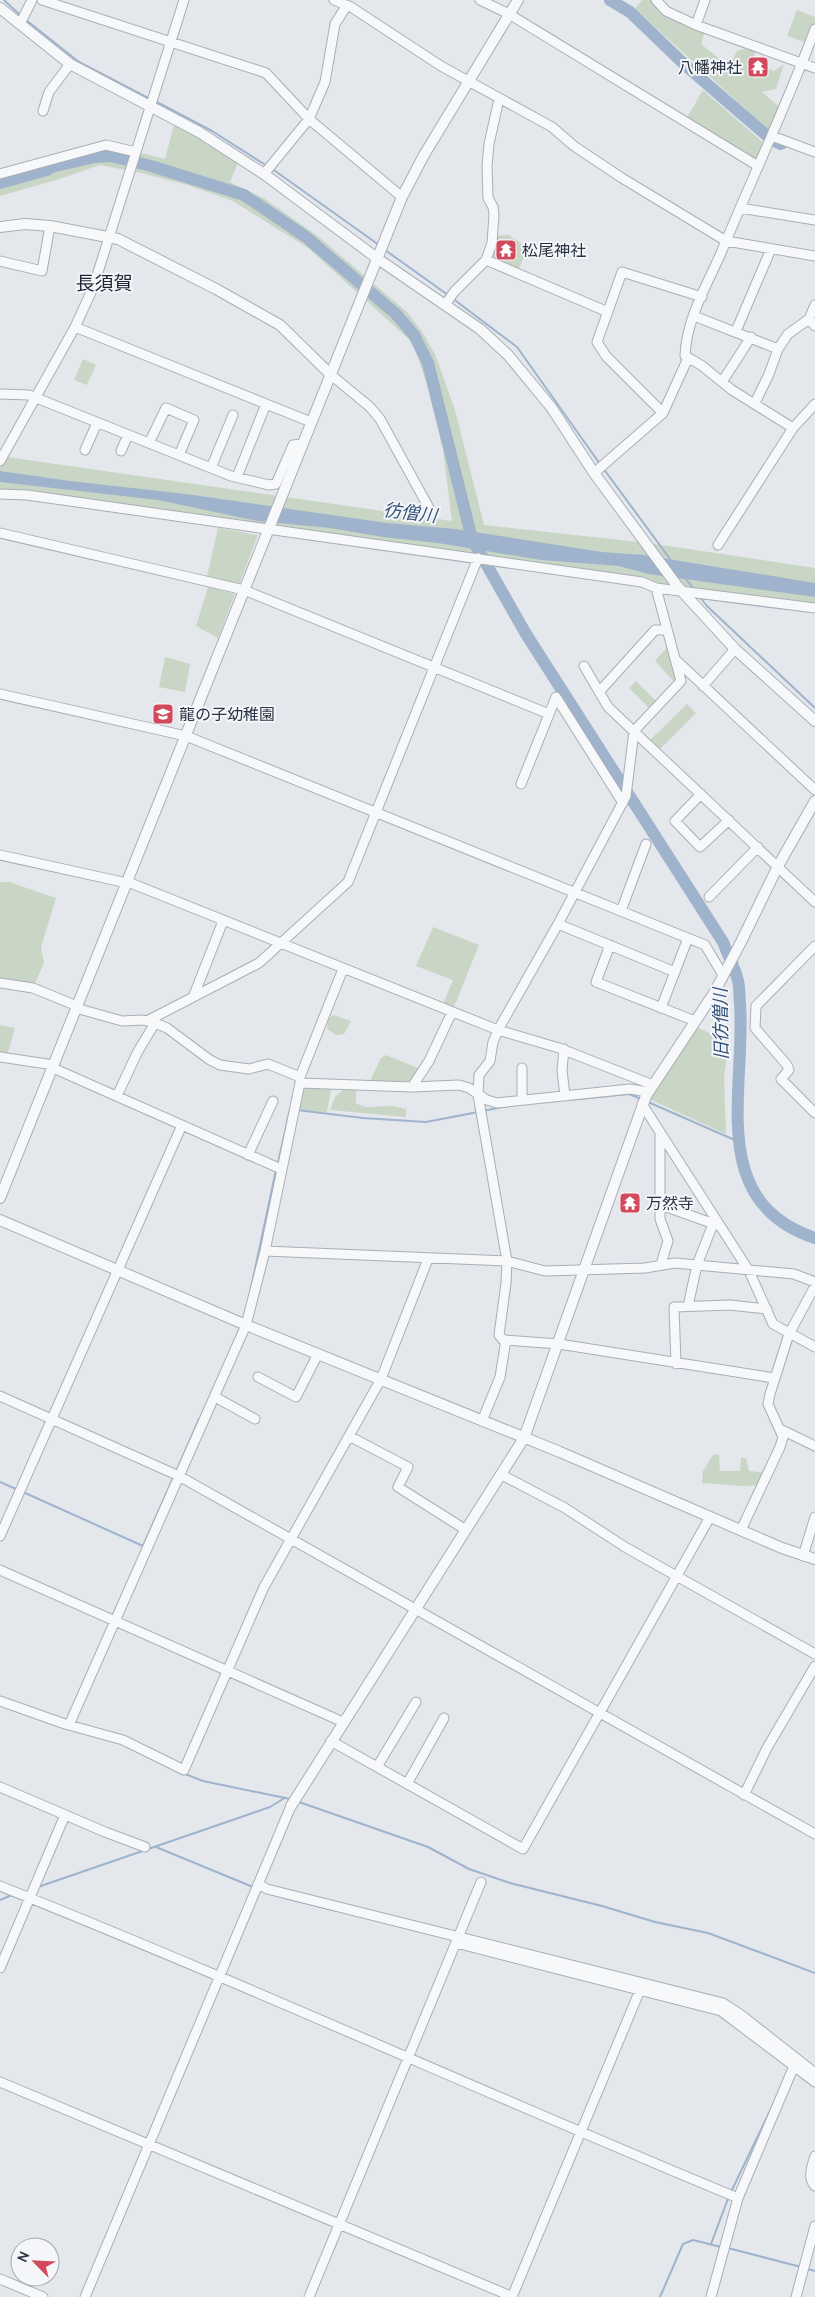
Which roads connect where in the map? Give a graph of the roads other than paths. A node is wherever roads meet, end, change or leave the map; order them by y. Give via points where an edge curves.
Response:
1 (32, 0) edge
2 (42, 0) edge
3 (184, 0) edge
4 (334, 0) edge
5 (480, 0) edge
6 (518, 0) edge
7 (656, 0) edge
8 (705, 0) edge
9 (347, 5) junction
10 (0, 8) edge
11 (509, 14) junction
12 (20, 24) junction
13 (696, 25) junction
14 (815, 29) edge
15 (171, 43) junction
16 (70, 64) junction
17 (802, 64) junction
18 (815, 68) edge
19 (468, 82) junction
20 (499, 99) junction
21 (149, 106) junction
22 (43, 111) dead end
23 (309, 119) junction
24 (772, 136) junction
25 (136, 152) junction
26 (815, 152) edge
27 (758, 166) junction
28 (0, 174) edge
29 (264, 174) junction
30 (402, 197) junction
31 (740, 208) junction
32 (815, 220) edge
33 (0, 226) edge
34 (50, 226) junction
35 (110, 236) junction
36 (726, 241) junction
37 (771, 248) junction
38 (815, 256) edge
39 (378, 258) junction
40 (486, 260) junction
41 (0, 261) edge
42 (702, 297) junction
43 (445, 305) junction
44 (815, 305) edge
45 (608, 312) junction
46 (694, 316) junction
47 (812, 323) edge
48 (75, 327) junction
49 (736, 331) junction
50 (751, 337) junction
51 (778, 348) junction
52 (688, 358) junction
53 (330, 374) junction
54 (722, 382) junction
55 (0, 394) edge
56 (36, 398) junction
57 (755, 403) junction
58 (266, 404) junction
59 (815, 405) edge
60 (663, 413) junction
61 (233, 415) dead end
62 (310, 422) junction
63 (98, 423) junction
64 (793, 428) junction
65 (128, 435) junction
66 (149, 443) junction
67 (302, 444) junction
68 (85, 450) dead end
69 (121, 451) dead end
70 (180, 455) junction
71 (0, 461) edge
72 (211, 468) junction
73 (594, 473) junction
74 (238, 477) junction
75 (0, 494) edge
76 (429, 508) dead end
77 (269, 527) junction
78 (0, 533) edge
79 (718, 545) dead end
80 (478, 558) junction
81 (656, 588) junction
82 (680, 589) junction
83 (244, 590) junction
84 (815, 608) edge
85 (668, 630) junction
86 (735, 649) junction
87 (675, 660) junction
88 (584, 666) dead end
89 (434, 667) junction
90 (703, 686) junction
91 (599, 692) junction
92 (0, 694) edge
93 (549, 714) junction
94 (815, 720) edge
95 (634, 731) junction
96 (186, 736) junction
97 (521, 784) dead end
98 (815, 790) edge
99 (701, 794) junction
100 (815, 801) edge
101 (623, 803) junction
102 (376, 812) junction
103 (729, 820) junction
104 (646, 844) dead end
105 (758, 847) junction
106 (0, 855) edge
107 (778, 866) junction
108 (127, 883) junction
109 (574, 893) junction
110 (709, 897) dead end
111 (815, 902) edge
112 (621, 911) junction
113 (223, 921) junction
114 (558, 924) junction
115 (688, 938) junction
116 (282, 944) junction
117 (610, 945) junction
118 (815, 946) edge
119 (343, 969) junction
120 (675, 972) junction
121 (723, 975) junction
122 (0, 983) edge
123 (194, 995) junction
124 (77, 1007) junction
125 (661, 1008) junction
126 (452, 1012) junction
127 (151, 1022) junction
128 (695, 1022) junction
129 (498, 1030) junction
130 (564, 1049) junction
131 (0, 1057) edge
132 (54, 1066) junction
133 (522, 1068) dead end
134 (300, 1080) junction
135 (412, 1087) junction
136 (478, 1095) junction
137 (117, 1096) junction
138 (565, 1096) junction
139 (646, 1096) junction
140 (522, 1100) junction
141 (273, 1101) dead end
142 (815, 1113) edge
143 (182, 1125) junction
144 (660, 1132) junction
145 (248, 1154) junction
146 (278, 1168) junction
147 (0, 1198) edge
148 (661, 1205) junction
149 (0, 1220) edge
150 (716, 1225) junction
151 (265, 1251) junction
152 (428, 1259) junction
153 (507, 1261) junction
154 (661, 1264) junction
155 (697, 1265) junction
156 (117, 1270) junction
157 (585, 1270) junction
158 (749, 1271) junction
159 (815, 1282) edge
160 (815, 1286) edge
161 (688, 1306) junction
162 (766, 1309) junction
163 (243, 1324) junction
164 (789, 1334) junction
165 (506, 1340) junction
166 (559, 1344) junction
167 (815, 1347) edge
168 (318, 1354) junction
169 (676, 1364) junction
170 (258, 1377) dead end
171 (774, 1378) junction
172 (381, 1379) junction
173 (0, 1396) edge
174 (215, 1397) junction
175 (254, 1419) dead end
176 (52, 1420) junction
177 (482, 1421) junction
178 (780, 1429) junction
179 (349, 1436) junction
180 (524, 1438) junction
181 (815, 1446) edge
182 (502, 1475) junction
183 (179, 1476) junction
184 (710, 1517) junction
185 (815, 1517) edge
186 (466, 1530) junction
187 (741, 1530) junction
188 (0, 1536) edge
189 (291, 1538) junction
190 (803, 1556) junction
191 (815, 1559) edge
192 (0, 1570) edge
193 (678, 1577) junction
194 (417, 1610) junction
195 (115, 1620) junction
196 (815, 1654) edge
197 (815, 1666) edge
198 (227, 1670) junction
199 (0, 1701) edge
200 (416, 1702) dead end
201 (600, 1713) junction
202 (444, 1718) dead end
203 (343, 1722) junction
204 (69, 1725) junction
205 (331, 1741) junction
206 (377, 1767) junction
207 (407, 1784) junction
208 (0, 1787) edge
209 (744, 1795) junction
210 (291, 1806) joint
211 (65, 1815) junction
212 (815, 1834) edge
213 (145, 1847) dead end
214 (481, 1882) dead end
215 (258, 1884) junction
216 (0, 1886) edge
217 (30, 1898) junction
218 (457, 1940) junction
219 (0, 1968) edge
220 (220, 1977) junction
221 (640, 1990) junction
222 (409, 2056) junction
223 (794, 2066) junction
224 (815, 2073) edge
225 (0, 2082) edge
226 (815, 2082) edge
227 (580, 2133) junction
228 (150, 2145) junction
229 (815, 2156) edge
230 (815, 2186) edge
231 (738, 2198) junction
232 (339, 2224) junction
233 (815, 2226) edge
234 (811, 2258) edge
235 (0, 2278) edge
236 (44, 2297) edge
237 (85, 2297) edge
238 (309, 2297) edge
239 (512, 2297) edge
240 (712, 2297) edge
241 (796, 2297) edge

1 - 12 street
2 - 15 street
3 - 15 street
4 - 9 street
5 - 11 street
6 - 11 street
7 - 13 street via 666,11
8 - 13 street
9 - 19 street
9 - 23 street via 335,24 325,82
10 - 12 street
11 - 19 street
11 - 27 street
12 - 16 street
13 - 17 street
14 - 17 street
15 - 21 street
15 - 23 street via 266,73
16 - 21 street
16 - 22 street via 49,92
17 - 18 street
17 - 24 street
19 - 20 street
19 - 30 street
20 - 36 street via 552,127 622,178
20 - 40 street via 487,166 488,198 494,215 492,243
21 - 25 street
21 - 29 street via 199,132
23 - 29 street
23 - 30 street
24 - 26 street
24 - 27 street
25 - 28 street via 106,145
25 - 35 street
27 - 31 street
29 - 39 street
30 - 39 street
31 - 32 street
31 - 36 street
33 - 34 street
34 - 35 street
34 - 41 street via 42,271
35 - 48 street via 93,288
35 - 53 street via 280,325
36 - 37 street
36 - 42 street
37 - 38 street
37 - 49 street
39 - 43 street
39 - 53 street
40 - 43 street
40 - 45 street
42 - 45 street via 622,272
42 - 46 street
43 - 73 street via 480,329 508,355 551,407
44 - 47 street
45 - 60 street via 597,342 606,356
46 - 49 street
46 - 52 street via 685,350
47 - 51 street via 788,334
48 - 56 street
48 - 58 street
49 - 50 street
50 - 51 street
50 - 54 street
51 - 57 street
52 - 54 street
52 - 60 street
53 - 62 street
53 - 76 street via 380,419
54 - 57 street
55 - 56 street
56 - 63 street
56 - 71 street
57 - 64 street
58 - 62 street
58 - 74 street
59 - 64 street
60 - 73 street
61 - 72 street
62 - 67 street
63 - 65 street
63 - 68 street
64 - 79 street
65 - 66 street
65 - 69 street
66 - 70 street
66 - 70 street via 166,408 194,420
67 - 74 street via 293,445 276,484
67 - 77 street
70 - 72 street
72 - 74 street
73 - 82 street
75 - 77 street
77 - 80 street
77 - 83 street
78 - 83 street
80 - 81 street via 642,582
80 - 89 street
81 - 82 street
81 - 85 street
82 - 84 street
82 - 86 street
83 - 89 street
83 - 96 street
85 - 87 street
85 - 91 street via 655,630
86 - 90 street
86 - 94 street
87 - 90 street
87 - 95 street via 681,681
88 - 91 street
89 - 93 street
89 - 102 street
90 - 98 street
91 - 95 street via 608,707
92 - 96 street
93 - 97 street
93 - 101 street via 556,697
95 - 99 street
95 - 101 street
96 - 102 street
96 - 108 street
99 - 103 street
99 - 103 street via 675,821 700,847
100 - 107 street
101 - 109 street
102 - 109 street
102 - 116 street via 348,882
103 - 105 street
104 - 112 street
105 - 107 street
105 - 110 street
106 - 108 street
107 - 111 street
107 - 121 street
108 - 113 street
108 - 124 street
109 - 112 street
109 - 114 street
112 - 115 street
113 - 116 street
113 - 123 street
114 - 117 street
114 - 129 street
115 - 120 street
115 - 121 street via 705,945
116 - 119 street
116 - 123 street via 259,963
117 - 120 street
117 - 125 street via 596,982
118 - 142 street via 756,1006 755,1028 787,1064 789,1070 781,1079
119 - 126 street
119 - 134 street
120 - 125 street
121 - 128 street
122 - 124 street via 33,988
123 - 127 street
124 - 127 street via 122,1022
124 - 132 street
125 - 128 street
126 - 129 street
126 - 135 street via 429,1061
127 - 134 street via 167,1028 220,1065 249,1069 268,1064
127 - 137 street
128 - 139 street
129 - 130 street
129 - 136 street via 490,1061 479,1075
130 - 138 street
130 - 139 street
131 - 132 street
132 - 137 street
132 - 147 street
133 - 140 street
134 - 135 street
134 - 146 street
135 - 136 street via 459,1085
136 - 140 street via 497,1103
136 - 153 street
137 - 143 street
138 - 139 street via 630,1089
138 - 140 street
139 - 144 street
139 - 157 street
141 - 145 street
143 - 145 street
143 - 156 street
144 - 148 street
144 - 150 street
145 - 146 street
146 - 151 street
148 - 150 street
148 - 154 street via 661,1224 668,1240
149 - 156 street
150 - 155 street
150 - 158 street
151 - 152 street
151 - 163 street
152 - 153 street
152 - 172 street
153 - 157 street via 545,1271
153 - 165 street via 499,1334 502,1340
154 - 155 street
154 - 157 street via 645,1268
155 - 158 street
155 - 161 street
156 - 163 street
156 - 176 street
157 - 166 street
158 - 159 street via 794,1274
158 - 162 street
160 - 164 street
161 - 162 street via 730,1305
161 - 169 street via 674,1307
162 - 164 street via 773,1324
163 - 168 street
163 - 174 street
164 - 167 street
164 - 171 street
165 - 166 street
165 - 177 street via 500,1377
166 - 169 street
166 - 180 street
168 - 170 street via 296,1397
168 - 172 street
169 - 171 street
171 - 178 street via 768,1404
172 - 177 street
172 - 179 street
173 - 176 street
174 - 175 street
174 - 183 street
176 - 183 street
176 - 188 street
177 - 180 street
178 - 181 street
178 - 187 street via 783,1437 780,1448
179 - 186 street via 408,1467 398,1487
179 - 189 street
180 - 182 street
180 - 184 street
182 - 186 street
182 - 193 street via 565,1508
183 - 189 street
183 - 195 street
184 - 187 street
184 - 193 street
185 - 190 street
186 - 194 street
187 - 190 street
189 - 194 street
189 - 198 street via 264,1587
190 - 191 street
192 - 195 street
193 - 196 street
193 - 201 street
194 - 201 street
194 - 203 street
195 - 198 street
195 - 204 street
197 - 209 street
198 - 203 street
198 - 204 street via 184,1770 123,1740
199 - 204 street
200 - 206 street
201 - 207 street via 523,1849
201 - 209 street
202 - 207 street
203 - 205 street
205 - 206 street
205 - 210 street
206 - 207 street
208 - 211 street
209 - 212 street
210 - 215 street
211 - 213 street
211 - 217 street
214 - 218 street
215 - 218 street
215 - 220 street
216 - 217 street
217 - 219 street
217 - 220 street
218 - 221 street
218 - 222 street
218 - 224 street via 723,2003
220 - 222 street
220 - 228 street
221 - 223 street via 721,2010
221 - 227 street
222 - 227 street
222 - 232 street
223 - 226 street
223 - 231 street
225 - 228 street
227 - 231 street
227 - 239 street
228 - 232 street
228 - 237 street
229 - 230 street via 810,2176
231 - 240 street
232 - 238 street
232 - 239 street
233 - 234 street
234 - 241 street
235 - 236 street

